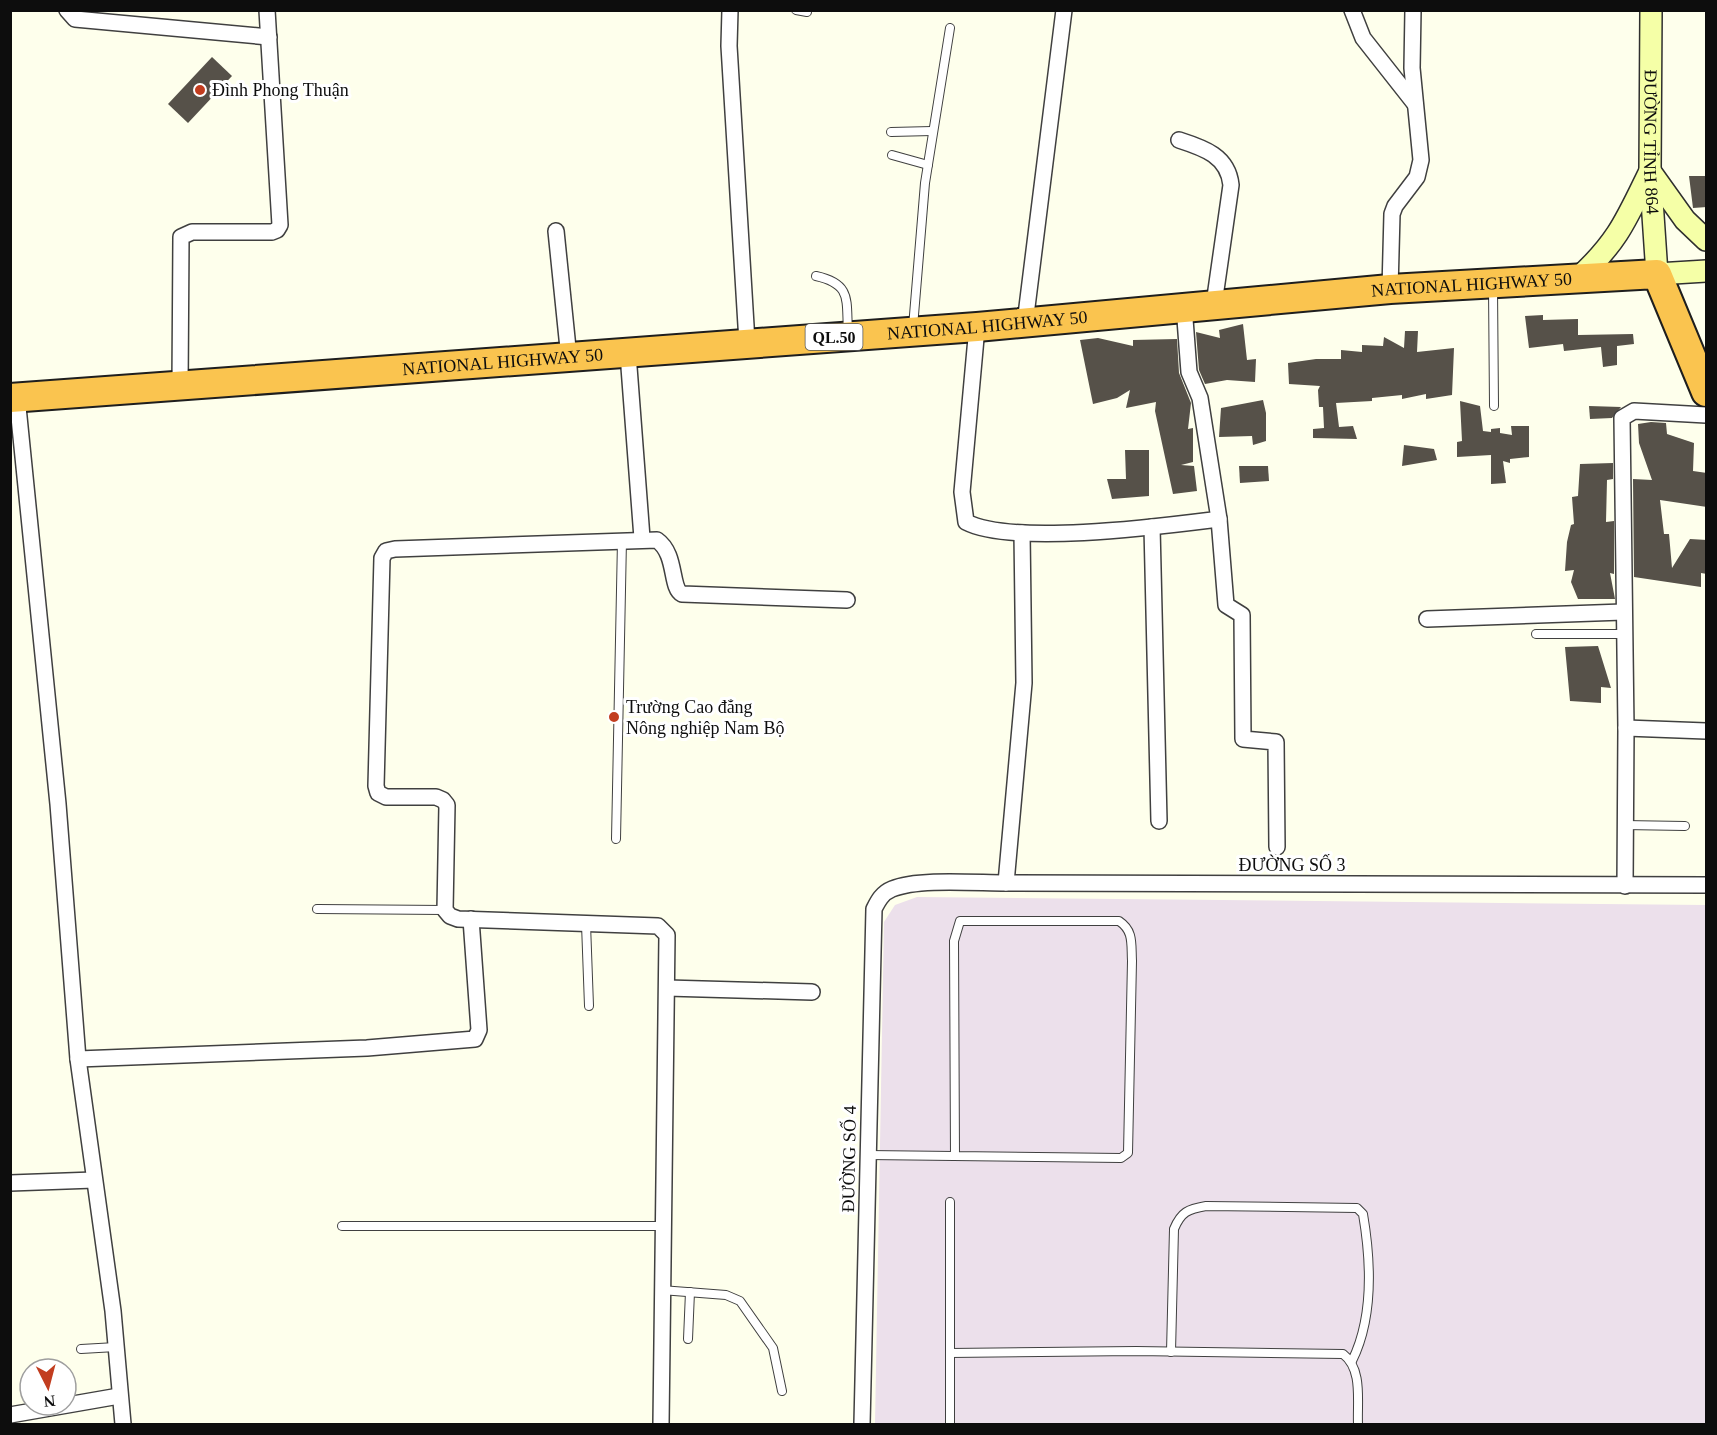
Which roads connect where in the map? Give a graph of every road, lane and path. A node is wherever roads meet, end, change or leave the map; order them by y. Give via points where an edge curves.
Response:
1 (68, 10) edge
2 (267, 10) edge
3 (730, 10) edge
4 (796, 10) edge
5 (1064, 10) edge
6 (1352, 10) edge
7 (1413, 10) edge
8 (1652, 10) edge
9 (807, 12) dead end
10 (950, 28) dead end
11 (269, 37) junction
12 (1416, 104) junction
13 (932, 131) junction
14 (891, 132) dead end
15 (1179, 140) dead end
16 (892, 155) dead end
17 (928, 165) junction
18 (1650, 171) junction
19 (556, 231) dead end
20 (1707, 240) edge
21 (1707, 271) edge
22 (1657, 274) junction
23 (816, 276) dead end
24 (1578, 278) junction
25 (1493, 283) junction
26 (1390, 289) junction
27 (1214, 304) junction
28 (1184, 306) junction
29 (1025, 323) junction
30 (977, 327) junction
31 (912, 332) junction
32 (849, 336) junction
33 (747, 342) junction
34 (628, 354) junction
35 (569, 358) junction
36 (180, 387) junction
37 (1707, 392) edge
38 (14, 398) edge
39 (1494, 406) dead end
40 (1707, 415) edge
41 (1219, 519) junction
42 (1152, 527) junction
43 (1022, 533) junction
44 (642, 538) junction
45 (622, 540) junction
46 (847, 600) dead end
47 (1623, 612) junction
48 (1426, 618) dead end
49 (1536, 634) dead end
50 (1623, 634) junction
51 (1626, 728) junction
52 (1707, 730) edge
53 (1159, 821) dead end
54 (1624, 825) junction
55 (1685, 826) dead end
56 (616, 840) dead end
57 (1277, 847) dead end
58 (1006, 883) junction
59 (1707, 885) edge
60 (1624, 886) junction
61 (881, 896) joint
62 (316, 909) dead end
63 (445, 910) junction
64 (471, 919) junction
65 (586, 924) junction
66 (667, 988) junction
67 (813, 992) dead end
68 (589, 1006) dead end
69 (78, 1059) junction
70 (868, 1155) junction
71 (955, 1156) junction
72 (94, 1180) junction
73 (10, 1183) edge
74 (950, 1202) dead end
75 (342, 1226) dead end
76 (662, 1226) junction
77 (661, 1290) junction
78 (690, 1292) junction
79 (688, 1339) dead end
80 (113, 1348) junction
81 (81, 1349) dead end
82 (1171, 1352) junction
83 (950, 1353) junction
84 (1352, 1361) junction
85 (782, 1391) dead end
86 (111, 1398) junction
87 (10, 1415) edge
88 (123, 1425) edge
89 (661, 1425) edge
90 (862, 1425) edge
91 (951, 1425) edge
92 (1358, 1425) edge

1 - 11 street via 75,19
2 - 11 street
3 - 33 street
4 - 9 lane
5 - 29 street
6 - 12 street via 1363,38
7 - 12 street
8 - 18 main road, ĐƯỜNG TỈNH 864
10 - 13 lane
11 - 36 street via 280,225 272,232 192,232 181,237
12 - 26 street via 1421,160 1417,177 1392,214
13 - 14 lane
13 - 17 lane
15 - 27 street via 1217,156 1230,173
16 - 17 lane
17 - 31 lane
18 - 20 main road via 1685,220
18 - 22 main road, ĐƯỜNG TỈNH 864
18 - 24 main road via 1621,231
19 - 35 street
21 - 22 main road
22 - 24 highway, NATIONAL HIGHWAY 50 / QL.50
22 - 37 highway
23 - 32 lane via 842,287 846,293
24 - 25 highway, NATIONAL HIGHWAY 50 / QL.50
25 - 26 highway, NATIONAL HIGHWAY 50 / QL.50
25 - 39 lane
26 - 27 highway, NATIONAL HIGHWAY 50 / QL.50
27 - 28 highway, NATIONAL HIGHWAY 50 / QL.50
28 - 29 highway, NATIONAL HIGHWAY 50 / QL.50
28 - 41 street via 1190,372 1200,398
29 - 30 highway, NATIONAL HIGHWAY 50 / QL.50
30 - 31 highway, NATIONAL HIGHWAY 50 / QL.50
30 - 43 street via 962,492 964,517 974,526
31 - 32 highway, NATIONAL HIGHWAY 50 / QL.50
32 - 33 highway, NATIONAL HIGHWAY 50 / QL.50
33 - 34 highway, NATIONAL HIGHWAY 50 / QL.50
34 - 35 highway, NATIONAL HIGHWAY 50 / QL.50
34 - 44 street
35 - 36 highway, NATIONAL HIGHWAY 50 / QL.50
36 - 38 highway, NATIONAL HIGHWAY 50 / QL.50
38 - 69 street via 58,804
40 - 47 street via 1634,411 1622,418
41 - 42 street
41 - 57 street via 1226,605 1242,615 1243,739 1276,742
42 - 43 street
42 - 53 street
43 - 58 street via 1024,683
44 - 45 street
44 - 46 street via 663,543 674,565 675,586 682,594
45 - 56 lane
45 - 63 street via 395,549 386,551 382,558 376,786 378,793 386,797 436,797 447,805
47 - 48 street
47 - 50 street
49 - 50 lane
50 - 51 street
51 - 52 street
51 - 54 street
54 - 55 lane
54 - 60 street
58 - 60 street, ĐƯỜNG SỐ 3
58 - 61 street, ĐƯỜNG SỐ 3 via 908,884
59 - 60 street, ĐƯỜNG SỐ 3
61 - 70 street, ĐƯỜNG SỐ 4 via 873,909
62 - 63 lane
63 - 64 street via 450,916
64 - 65 street
64 - 69 street via 480,1030 475,1039 367,1048
65 - 66 street via 658,926 665,930
65 - 68 lane
66 - 67 street
66 - 76 street
69 - 72 street
70 - 71 lane
70 - 90 street, ĐƯỜNG SỐ 4
71 - 71 lane via 954,941 960,921 1119,921 1126,926 1131,935 1128,1154 1121,1158
72 - 73 street
72 - 80 street via 105,1248
74 - 83 lane
75 - 76 lane
76 - 77 street
77 - 78 lane
77 - 89 street
78 - 79 lane
78 - 85 lane via 726,1295 740,1301 773,1348
80 - 81 lane
80 - 86 street
82 - 83 lane
82 - 84 lane via 1343,1354
82 - 84 lane via 1174,1229 1179,1216 1188,1209 1357,1208 1363,1214 1365,1228 1368,1314
83 - 91 lane
84 - 92 lane via 1357,1372
86 - 87 street
86 - 88 street

